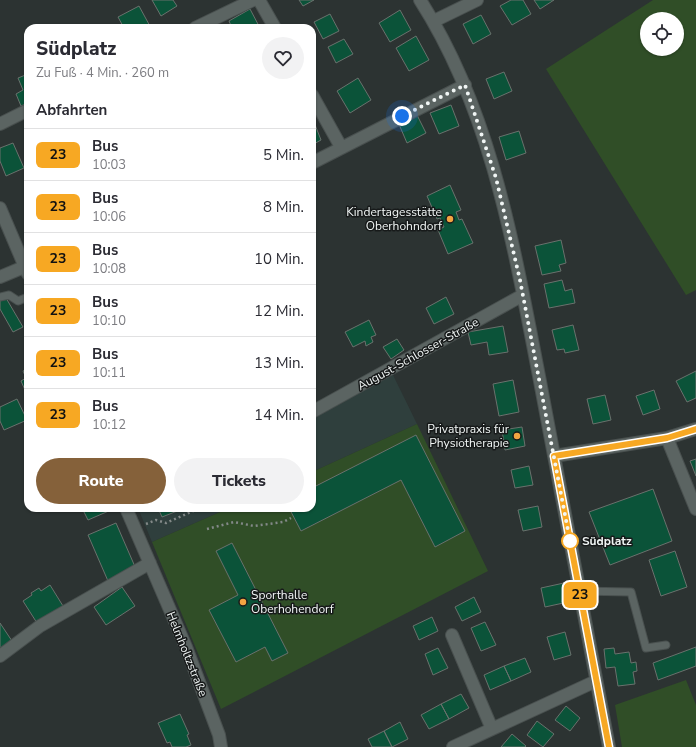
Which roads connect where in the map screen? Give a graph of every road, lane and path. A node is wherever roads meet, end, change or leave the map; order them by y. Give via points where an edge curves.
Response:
1 (252, 0) edge
2 (259, 0) edge
3 (420, 0) edge
4 (477, 0) edge
5 (434, 22) junction
6 (203, 24) edge
7 (272, 24) edge
8 (465, 85) junction
9 (316, 102) edge
10 (24, 112) edge
11 (0, 124) edge
12 (342, 147) junction
13 (316, 161) edge
14 (0, 208) edge
15 (24, 265) edge
16 (24, 271) edge
17 (0, 278) edge
18 (523, 295) junction
19 (0, 297) edge
20 (24, 299) edge
21 (316, 410) edge
22 (696, 429) edge
23 (667, 438) junction
24 (554, 456) junction
25 (696, 509) edge
26 (128, 512) edge
27 (191, 512) edge
28 (290, 518) dead end
29 (135, 529) junction
30 (207, 529) dead end
31 (150, 563) junction
32 (580, 591) junction
33 (452, 635) dead end
34 (666, 645) dead end
35 (0, 656) edge
36 (596, 681) junction
37 (492, 729) junction
38 (221, 747) edge
39 (453, 747) edge
40 (609, 747) edge

1 - 6 street
2 - 7 street
3 - 5 street
4 - 5 street
5 - 8 street
8 - 12 street
8 - 18 street via 496,178
9 - 12 street
10 - 11 street
12 - 13 street
14 - 15 street
16 - 17 street
18 - 21 street, August-Schlosser-Straße
18 - 24 street
19 - 20 lane via 9,295 18,301
22 - 23 street
23 - 24 street
23 - 25 street
24 - 32 street
26 - 29 street, Helmholtzstraße
27 - 29 path via 166,523 156,520
28 - 30 path via 283,522 254,526 234,522
29 - 31 street, Helmholtzstraße
31 - 35 street via 40,626
31 - 38 street, Helmholtzstraße via 186,646 219,735
32 - 34 lane via 631,592 646,648
32 - 36 street
33 - 37 street
36 - 37 street
36 - 40 street
37 - 39 street

